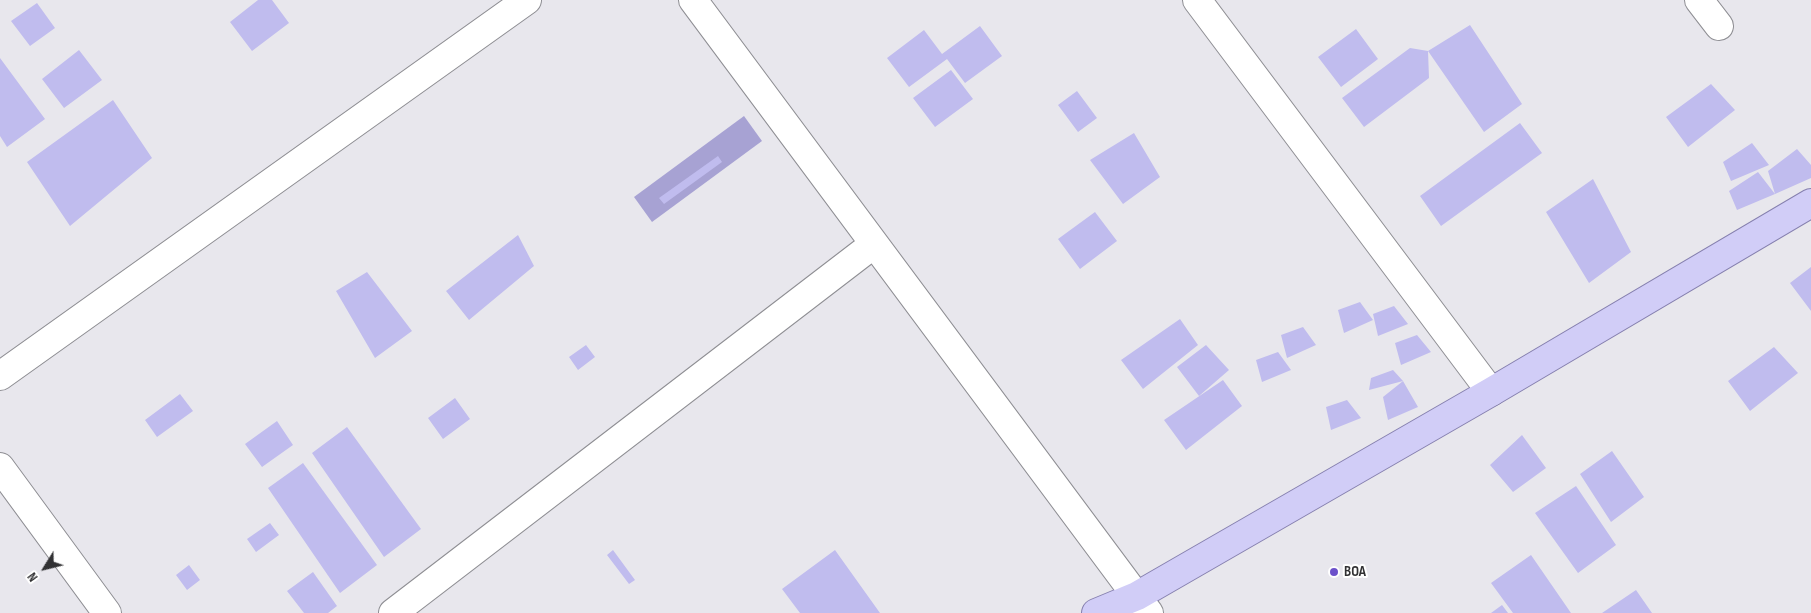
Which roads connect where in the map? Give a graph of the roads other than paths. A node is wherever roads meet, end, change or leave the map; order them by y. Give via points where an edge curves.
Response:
1 (527, 0) edge
2 (693, 0) edge
3 (1197, 0) edge
4 (1699, 0) edge
5 (1719, 26) dead end
6 (1811, 203) edge
7 (874, 244) junction
8 (0, 376) edge
9 (1491, 392) junction
10 (0, 467) edge
11 (1143, 605) edge
12 (107, 613) edge
13 (393, 613) edge
14 (1096, 613) edge

1 - 8 street
2 - 7 street
3 - 9 street
4 - 5 street
6 - 9 main road
7 - 11 street
7 - 13 street
9 - 11 main road
10 - 12 street
11 - 14 main road

